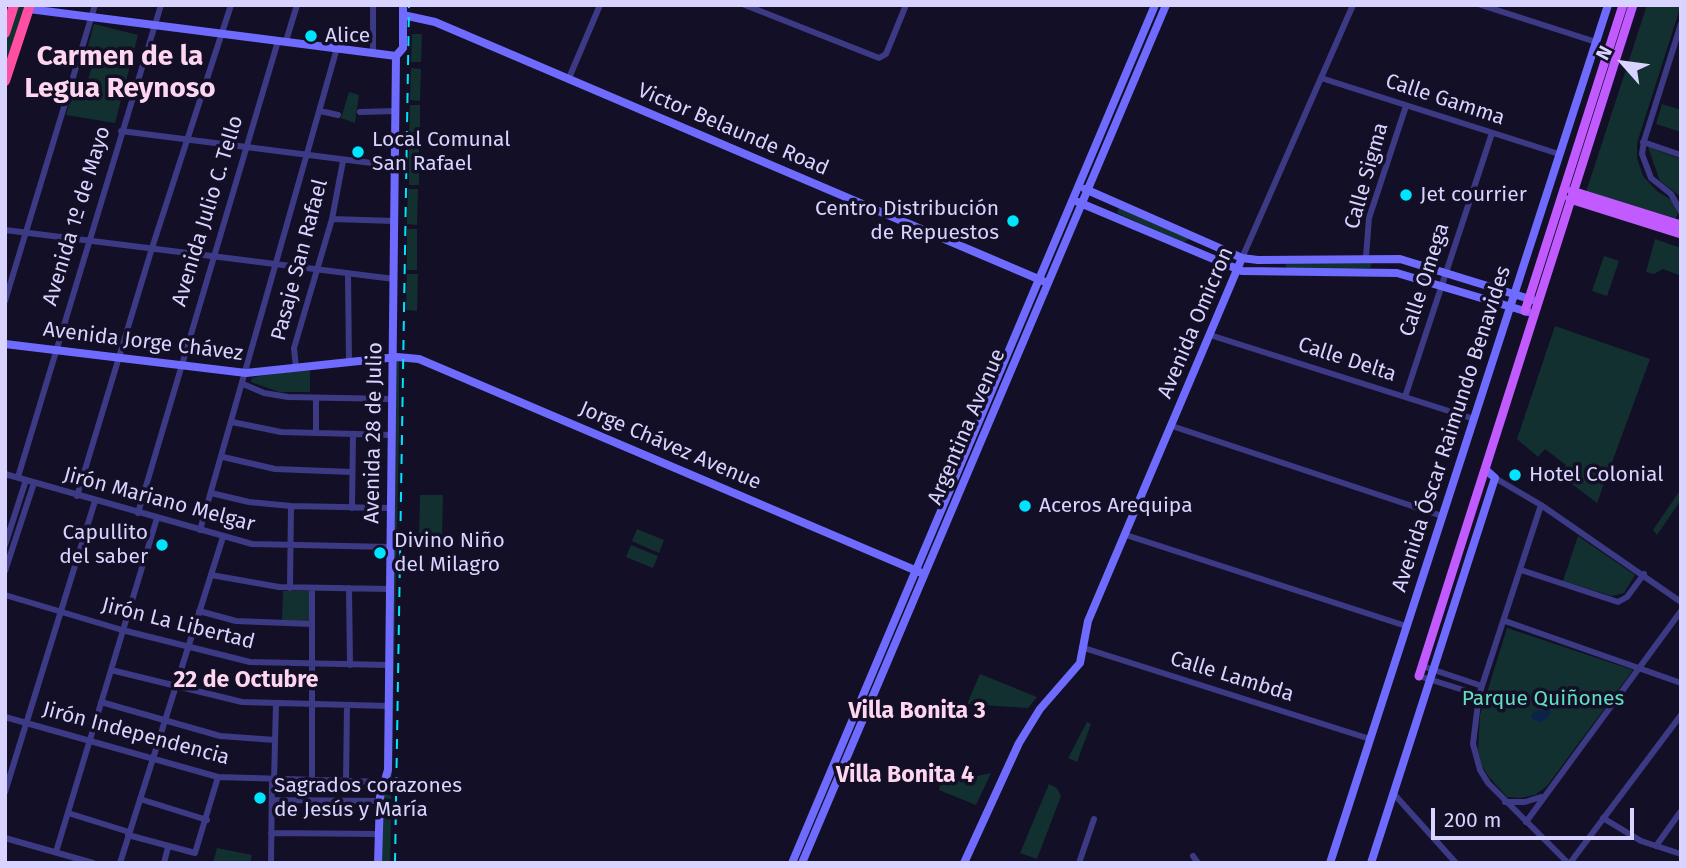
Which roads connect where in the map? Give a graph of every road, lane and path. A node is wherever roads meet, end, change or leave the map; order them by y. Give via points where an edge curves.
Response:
1 (14, 5) edge
2 (95, 5) edge
3 (161, 5) edge
4 (231, 5) edge
5 (297, 5) edge
6 (373, 5) edge
7 (600, 5) edge
8 (745, 5) edge
9 (771, 5) edge
10 (906, 5) edge
11 (1353, 5) edge
12 (1481, 5) edge
13 (1608, 5) edge
14 (1623, 5) edge
15 (1633, 5) edge
16 (33, 7) edge
17 (1154, 7) edge
18 (1164, 9) edge
19 (403, 10) edge
20 (767, 15) junction
21 (92, 16) junction
22 (1681, 24) edge
23 (156, 25) junction
24 (5, 33) edge
25 (221, 33) junction
26 (282, 41) junction
27 (1596, 42) junction
28 (1677, 47) edge
29 (337, 48) junction
30 (373, 52) junction
31 (396, 56) junction
32 (1135, 65) junction
33 (6, 77) edge
34 (569, 78) junction
35 (1321, 78) junction
36 (1406, 106) junction
37 (320, 111) junction
38 (396, 111) junction
39 (360, 112) dead end
40 (338, 115) dead end
41 (121, 131) junction
42 (1492, 134) junction
43 (186, 139) junction
44 (1643, 142) junction
45 (245, 148) junction
46 (1559, 154) junction
47 (1681, 155) edge
48 (307, 156) junction
49 (343, 161) junction
50 (395, 166) junction
51 (1083, 188) junction
52 (1563, 192) junction
53 (1574, 196) junction
54 (1072, 200) junction
55 (1118, 203) junction
56 (1081, 204) junction
57 (1681, 212) edge
58 (1112, 217) junction
59 (332, 219) junction
60 (394, 221) junction
61 (1681, 224) edge
62 (5, 230) edge
63 (26, 234) junction
64 (1681, 234) edge
65 (87, 241) junction
66 (152, 248) junction
67 (1221, 249) junction
68 (213, 255) junction
69 (1366, 257) junction
70 (1242, 258) junction
71 (1282, 260) junction
72 (1216, 261) junction
73 (278, 263) junction
74 (317, 268) junction
75 (1237, 270) junction
76 (1446, 272) junction
77 (348, 273) junction
78 (1282, 274) junction
79 (394, 279) junction
80 (1043, 281) junction
81 (1442, 285) junction
82 (1514, 294) junction
83 (1528, 299) junction
84 (5, 301) edge
85 (1539, 302) junction
86 (1510, 307) junction
87 (1525, 311) junction
88 (1536, 314) junction
89 (1210, 335) junction
90 (5, 344) edge
91 (54, 349) junction
92 (118, 357) junction
93 (397, 357) junction
94 (349, 362) junction
95 (180, 365) junction
96 (296, 368) junction
97 (246, 373) junction
98 (243, 384) junction
99 (1405, 397) junction
100 (316, 398) junction
101 (392, 399) junction
102 (979, 419) junction
103 (1474, 419) junction
104 (232, 422) junction
105 (988, 423) junction
106 (1172, 426) junction
107 (316, 433) junction
108 (353, 434) junction
109 (391, 435) junction
110 (222, 457) junction
111 (1486, 470) junction
112 (352, 472) junction
113 (5, 474) edge
114 (18, 477) junction
115 (1495, 478) junction
116 (26, 480) junction
117 (34, 483) junction
118 (211, 493) junction
119 (77, 496) junction
120 (95, 501) junction
121 (1541, 505) junction
122 (291, 506) junction
123 (352, 508) junction
124 (391, 508) junction
125 (138, 513) junction
126 (1442, 516) junction
127 (157, 518) junction
128 (200, 530) junction
129 (1126, 535) junction
130 (223, 537) junction
131 (5, 545) edge
132 (290, 546) junction
133 (390, 547) junction
134 (1521, 570) junction
135 (5, 571) edge
136 (920, 572) junction
137 (1643, 574) junction
138 (211, 575) junction
139 (290, 588) junction
140 (312, 588) junction
141 (349, 588) junction
142 (389, 589) junction
143 (5, 595) edge
144 (1681, 601) edge
145 (60, 611) junction
146 (199, 611) junction
147 (1681, 611) edge
148 (1505, 621) junction
149 (312, 624) junction
150 (1406, 626) junction
151 (122, 630) junction
152 (188, 647) junction
153 (1083, 653) junction
154 (313, 664) junction
155 (350, 665) junction
156 (388, 665) junction
157 (1422, 666) junction
158 (1642, 668) junction
159 (1433, 669) junction
160 (111, 670) junction
161 (1419, 676) joint
162 (1430, 680) junction
163 (1681, 683) edge
164 (1482, 686) junction
165 (175, 687) junction
166 (1479, 695) junction
167 (101, 702) junction
168 (276, 704) junction
169 (312, 705) junction
170 (347, 705) junction
171 (388, 706) junction
172 (1681, 715) edge
173 (5, 717) edge
174 (164, 722) junction
175 (26, 723) junction
176 (1370, 739) junction
177 (275, 740) junction
178 (90, 741) junction
179 (152, 760) junction
180 (218, 777) junction
181 (273, 781) junction
182 (312, 781) junction
183 (346, 782) junction
184 (384, 782) junction
185 (5, 792) edge
186 (1393, 793) junction
187 (1543, 796) junction
188 (140, 799) junction
189 (272, 800) junction
190 (379, 801) junction
191 (1505, 802) junction
192 (1681, 811) edge
193 (68, 813) junction
194 (1603, 818) junction
195 (1094, 819) dead end
196 (206, 820) junction
197 (1526, 822) junction
198 (271, 833) junction
199 (129, 834) junction
200 (379, 834) junction
201 (5, 838) edge
202 (1656, 846) junction
203 (168, 847) junction
204 (56, 852) junction
205 (1681, 854) edge
206 (1193, 856) dead end
207 (79, 861) edge
208 (93, 863) edge
209 (120, 863) edge
210 (164, 863) edge
211 (271, 863) edge
212 (378, 863) edge
213 (792, 863) edge
214 (802, 863) edge
215 (964, 863) edge
216 (1079, 863) edge
217 (1198, 863) edge
218 (1330, 863) edge
219 (1371, 863) edge
220 (1456, 863) edge
221 (1569, 863) edge

1 - 24 highway
2 - 21 street
3 - 23 street, Avenida 1º de Mayo
4 - 25 street
5 - 26 street, Avenida Julio C. Tello
6 - 30 street
7 - 34 street
8 - 20 street
9 - 20 street
10 - 20 street via 883,57 875,58
11 - 35 street, Avenida Omicron
12 - 27 street
13 - 27 main road, Avenida Óscar Raimundo Benavides
14 - 52 main road, Avenida Óscar Raimundo Benavides
15 - 53 main road, Avenida Óscar Raimundo Benavides
16 - 21 main road
16 - 33 highway
17 - 18 main road
17 - 32 main road, Argentina Avenue
18 - 32 main road, Argentina Avenue
19 - 31 main road, Avenida 28 de Julio via 403,51
19 - 34 main road, Victor Belaunde Road
21 - 23 main road
21 - 63 street
22 - 28 street
23 - 25 main road
23 - 41 street, Avenida 1º de Mayo
25 - 26 main road
25 - 43 street
26 - 29 main road
26 - 45 street, Avenida Julio C. Tello
27 - 46 main road, Avenida Óscar Raimundo Benavides
28 - 44 street
29 - 30 main road
29 - 37 street
30 - 31 main road
31 - 38 main road, Avenida 28 de Julio
32 - 51 main road, Argentina Avenue
34 - 80 main road, Victor Belaunde Road
35 - 36 street, Calle Gamma
35 - 70 street, Avenida Omicron
36 - 42 street, Calle Gamma
36 - 69 street, Calle Sigma via 1369,218
37 - 40 street
37 - 48 street
38 - 39 street
38 - 50 main road, Avenida 28 de Julio
41 - 43 street
41 - 65 street, Avenida 1º de Mayo
42 - 46 street, Calle Gamma
42 - 76 street, Calle Omega
43 - 45 street
43 - 66 street
44 - 47 street
44 - 57 street via 1646,169
45 - 48 street
45 - 68 street, Avenida Julio C. Tello
46 - 82 main road, Avenida Óscar Raimundo Benavides
48 - 49 street
48 - 73 street
49 - 50 street
49 - 59 street, Pasaje San Rafael
50 - 60 main road, Avenida 28 de Julio
51 - 54 main road, Argentina Avenue
51 - 55 main road
51 - 56 main road, Argentina Avenue
52 - 53 main road
52 - 83 main road, Avenida Óscar Raimundo Benavides
53 - 61 main road
53 - 64 main road
53 - 85 main road, Avenida Óscar Raimundo Benavides
54 - 56 main road
54 - 80 main road, Argentina Avenue
55 - 58 main road
55 - 67 main road
56 - 58 main road
56 - 80 main road, Argentina Avenue
58 - 72 main road
59 - 60 street
59 - 74 street, Pasaje San Rafael
60 - 79 main road, Avenida 28 de Julio
62 - 63 street
63 - 65 street
63 - 84 street
65 - 66 street
65 - 91 street, Avenida 1º de Mayo
66 - 68 street
66 - 92 street
67 - 70 main road
67 - 72 main road
68 - 73 street
68 - 95 street, Avenida Julio C. Tello
69 - 71 main road
69 - 76 main road via 1400,258
70 - 71 main road
70 - 75 main road, Avenida Omicron
71 - 78 main road
72 - 75 main road
73 - 74 street
73 - 97 street
74 - 77 street
74 - 96 street, Pasaje San Rafael via 293,348
75 - 78 main road
75 - 89 main road, Avenida Omicron
76 - 81 street, Calle Omega
76 - 82 main road
77 - 79 street
77 - 94 street
78 - 81 main road via 1383,271
79 - 93 main road, Avenida 28 de Julio
80 - 102 main road, Argentina Avenue
80 - 105 main road, Argentina Avenue
81 - 86 main road
81 - 99 street, Calle Omega
82 - 83 main road
82 - 86 main road, Avenida Óscar Raimundo Benavides
83 - 85 main road
83 - 87 main road, Avenida Óscar Raimundo Benavides
85 - 88 main road, Avenida Óscar Raimundo Benavides
86 - 87 main road
86 - 103 main road, Avenida Óscar Raimundo Benavides
87 - 88 main road
88 - 111 main road, Avenida Óscar Raimundo Benavides
89 - 99 street, Calle Delta
89 - 106 main road, Avenida Omicron
90 - 91 main road, Avenida Jorge Chávez
91 - 92 main road, Avenida Jorge Chávez
91 - 114 street, Avenida 1º de Mayo
92 - 95 main road, Avenida Jorge Chávez
92 - 119 street
93 - 94 main road, Avenida Jorge Chávez
93 - 101 main road, Avenida 28 de Julio
93 - 136 main road, Jorge Chávez Avenue via 432,364
94 - 96 main road, Avenida Jorge Chávez
95 - 97 main road, Avenida Jorge Chávez
95 - 125 street, Avenida Julio C. Tello
96 - 97 main road, Avenida Jorge Chávez
97 - 98 street
98 - 100 street via 272,394
98 - 104 street
99 - 103 street, Calle Delta
100 - 101 street
100 - 107 street
101 - 109 main road, Avenida 28 de Julio
102 - 105 main road
102 - 136 main road, Argentina Avenue
103 - 126 main road, Avenida Óscar Raimundo Benavides
104 - 107 street
104 - 110 street
105 - 136 main road, Argentina Avenue
106 - 126 street
106 - 129 main road, Avenida Omicron
107 - 108 street
108 - 109 street
108 - 112 street
109 - 124 main road, Avenida 28 de Julio
110 - 112 street via 275,469
110 - 118 street
111 - 115 main road
111 - 157 main road, Avenida Óscar Raimundo Benavides
112 - 123 street
113 - 114 street, Jirón Mariano Melgar
114 - 116 street, Jirón Mariano Melgar
115 - 121 street
115 - 159 main road
116 - 117 street, Jirón Mariano Melgar
116 - 131 street
117 - 119 street, Jirón Mariano Melgar
117 - 135 street
118 - 122 street
118 - 128 street
119 - 120 street, Jirón Mariano Melgar
120 - 125 street, Jirón Mariano Melgar
120 - 145 street
121 - 134 street
121 - 137 street
122 - 123 street
122 - 132 street
123 - 124 street
124 - 133 main road, Avenida 28 de Julio
125 - 127 street, Jirón Mariano Melgar
126 - 150 main road, Avenida Óscar Raimundo Benavides
127 - 128 street, Jirón Mariano Melgar
127 - 151 street
128 - 130 street, Jirón Mariano Melgar
129 - 150 street
129 - 153 main road, Avenida Omicron via 1088,621
130 - 132 street, Jirón Mariano Melgar
130 - 138 street
132 - 133 street, Jirón Mariano Melgar
132 - 139 street
133 - 142 main road, Avenida 28 de Julio
134 - 137 street via 1618,602
134 - 148 street
136 - 213 main road, Argentina Avenue
136 - 214 main road, Argentina Avenue
137 - 144 street
138 - 139 street
138 - 146 street
139 - 140 street
140 - 141 street
140 - 149 street
141 - 142 street
141 - 155 street
142 - 156 main road, Avenida 28 de Julio
143 - 145 street, Jirón La Libertad
145 - 151 street, Jirón La Libertad
145 - 175 street
146 - 149 street via 236,621
146 - 152 street
147 - 158 street
148 - 158 street
148 - 164 street
149 - 154 street
150 - 176 main road, Avenida Óscar Raimundo Benavides
151 - 152 street, Jirón La Libertad
151 - 160 street
152 - 154 street, Jirón La Libertad via 250,662
152 - 165 street
153 - 176 street, Calle Lambda
153 - 215 main road via 1019,743
154 - 155 street, Jirón La Libertad
154 - 169 street
155 - 156 street, Jirón La Libertad
156 - 171 main road, Avenida 28 de Julio
157 - 159 street
157 - 161 main road, Avenida Óscar Raimundo Benavides
158 - 163 street
158 - 187 street
159 - 162 main road
159 - 164 street
160 - 165 street
160 - 167 street
161 - 162 street
162 - 166 street
162 - 186 main road
164 - 166 street
165 - 168 street via 242,702
165 - 174 street
166 - 191 street via 1475,755 1480,770
167 - 174 street
167 - 178 street
168 - 169 street
168 - 177 street
169 - 170 street
169 - 182 street
170 - 171 street
170 - 183 street
171 - 184 main road, Avenida 28 de Julio
172 - 194 street
173 - 175 street, Jirón Independencia
174 - 177 street via 220,736
174 - 179 street
175 - 178 street, Jirón Independencia
175 - 185 street
176 - 218 main road, Avenida Óscar Raimundo Benavides
177 - 181 street
178 - 179 street, Jirón Independencia
178 - 193 street
179 - 180 street, Jirón Independencia
179 - 188 street
180 - 181 street, Jirón Independencia
180 - 196 street
181 - 182 street, Jirón Independencia
181 - 189 street
182 - 183 street, Jirón Independencia
183 - 184 street, Jirón Independencia
184 - 190 main road, Avenida 28 de Julio
186 - 219 main road
186 - 220 street
187 - 191 street
187 - 197 street
188 - 196 street
188 - 199 street
189 - 190 street
189 - 198 street
190 - 200 main road, Avenida 28 de Julio
191 - 197 street
192 - 202 street
193 - 199 street
193 - 204 street
194 - 202 street
194 - 221 street
195 - 216 street
196 - 203 street via 195,853
197 - 221 street
198 - 200 street
198 - 211 street
199 - 203 street
199 - 209 street
200 - 212 main road, Avenida 28 de Julio
201 - 204 street
202 - 205 street
203 - 210 street
204 - 207 street
206 - 217 street
207 - 208 street

